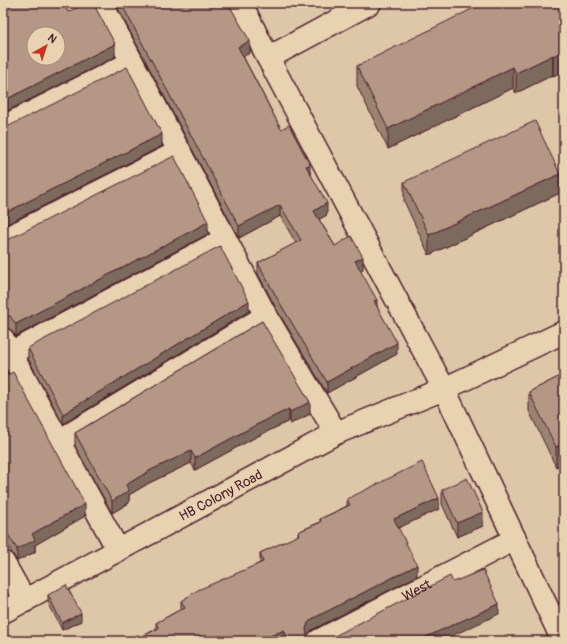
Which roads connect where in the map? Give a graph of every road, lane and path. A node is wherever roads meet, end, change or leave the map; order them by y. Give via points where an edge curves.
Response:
1 (101, 3) edge
2 (241, 3) edge
3 (370, 3) edge
4 (268, 58) junction
5 (132, 62) junction
6 (3, 127) edge
7 (180, 151) junction
8 (225, 239) junction
9 (3, 240) edge
10 (266, 316) junction
11 (564, 332) edge
12 (7, 346) edge
13 (444, 389) junction
14 (336, 433) junction
15 (59, 440) junction
16 (515, 538) junction
17 (118, 550) junction
18 (3, 562) edge
19 (25, 601) junction
20 (3, 612) edge
21 (318, 641) edge
22 (563, 641) edge

1 - 5 street
2 - 4 street
3 - 4 street
4 - 13 street
5 - 6 street
5 - 7 street
7 - 8 street
7 - 9 street
8 - 10 street
8 - 12 street
10 - 14 street
10 - 15 street
11 - 13 street, HB Colony Road
12 - 15 street
13 - 14 street, HB Colony Road
13 - 16 street
14 - 17 street, HB Colony Road
15 - 17 street
16 - 21 street, West
16 - 22 street
17 - 19 street, HB Colony Road
18 - 19 street
19 - 20 street, HB Colony Road

